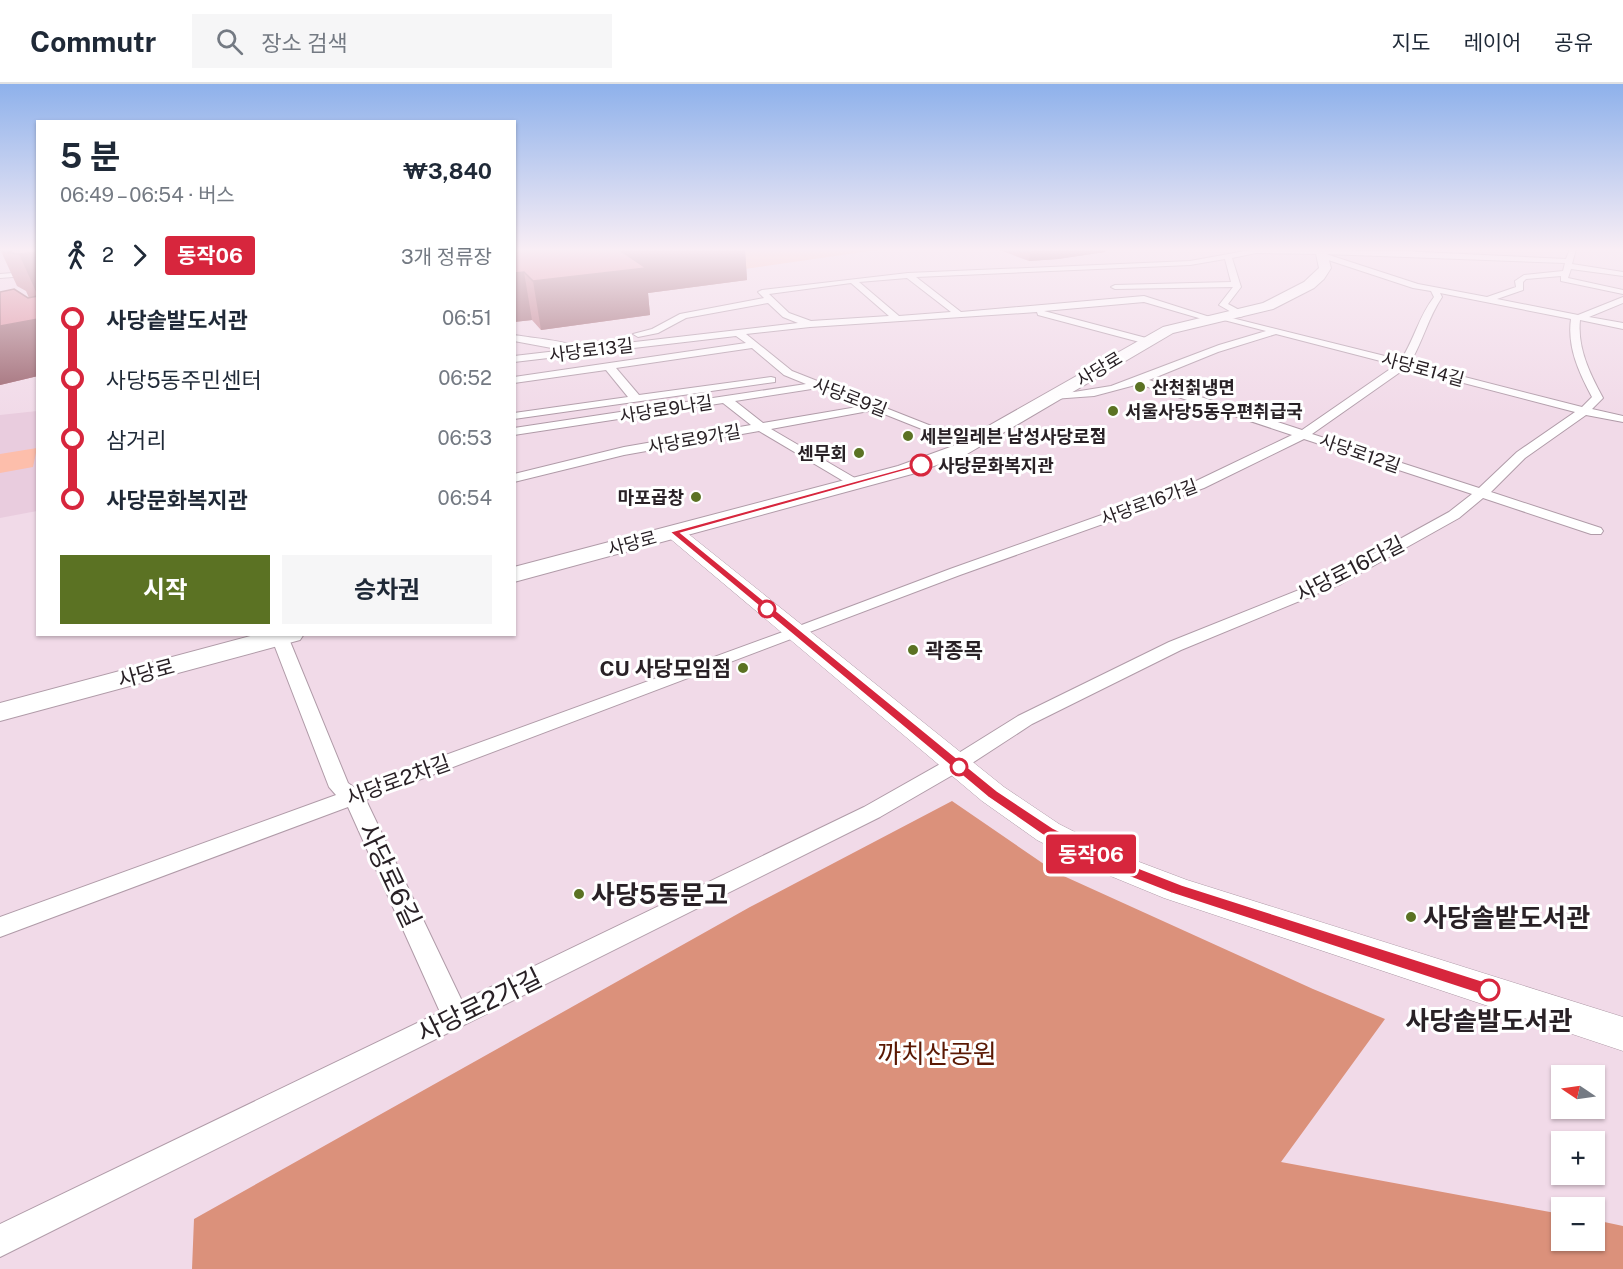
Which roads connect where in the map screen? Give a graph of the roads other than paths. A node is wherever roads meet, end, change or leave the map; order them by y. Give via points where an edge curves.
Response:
1 (738, 304) edge
2 (775, 304) edge
3 (880, 304) edge
4 (946, 304) edge
5 (1090, 304) edge
6 (1169, 304) edge
7 (1224, 304) edge
8 (1271, 304) edge
9 (1433, 304) edge
10 (1507, 304) edge
11 (1612, 304) edge
12 (1030, 310) junction
13 (960, 315) junction
14 (1224, 316) junction
15 (897, 319) junction
16 (1575, 319) junction
17 (810, 324) junction
18 (1623, 327) edge
19 (1274, 331) junction
20 (739, 333) junction
21 (516, 339) edge
22 (1147, 341) junction
23 (755, 345) junction
24 (559, 350) junction
25 (516, 359) edge
26 (1404, 364) junction
27 (609, 367) junction
28 (573, 372) junction
29 (796, 376) junction
30 (516, 380) edge
31 (1140, 381) junction
32 (818, 385) junction
33 (1053, 396) junction
34 (636, 399) junction
35 (725, 399) junction
36 (874, 407) junction
37 (1584, 411) junction
38 (516, 416) edge
39 (1623, 419) edge
40 (762, 428) junction
41 (516, 432) edge
42 (1304, 434) junction
43 (971, 444) junction
44 (516, 478) edge
45 (855, 484) junction
46 (1481, 493) junction
47 (1596, 531) dead end
48 (674, 532) junction
49 (516, 574) edge
50 (797, 633) junction
51 (283, 636) edge
52 (0, 712) edge
53 (956, 764) junction
54 (353, 796) junction
55 (0, 927) edge
56 (453, 1018) junction
57 (1623, 1034) edge
58 (0, 1241) edge

1 - 24 street via 683,316 654,331
2 - 17 street, 사당로13길 via 786,315
3 - 15 street
4 - 13 street
5 - 12 street, 사당로13길
6 - 14 street, 사당로13길
7 - 14 street
8 - 14 main road, 사당로
9 - 26 street, 사당로16가길
10 - 16 street
11 - 16 street
12 - 13 street, 사당로13길
12 - 22 street
13 - 15 street, 사당로13길
14 - 19 street, 사당로14길
14 - 22 main road, 사당로 via 1177,327
15 - 17 street, 사당로13길
16 - 18 street
16 - 37 street via 1573,331 1583,371 1598,398
17 - 20 street, 사당로13길
19 - 26 street, 사당로14길
19 - 31 street via 1209,351
20 - 23 street, 사당로9길
20 - 24 street, 사당로13길
21 - 24 street
22 - 33 main road, 사당로
23 - 27 street
23 - 29 street, 사당로9길
24 - 25 street, 사당로13길
24 - 28 street
26 - 37 street, 사당로14길
26 - 42 street, 사당로16가길
27 - 28 street
27 - 34 street
28 - 30 street
29 - 32 street, 사당로9길
29 - 34 street
31 - 33 street via 1098,394
31 - 42 street, 사당로12길
32 - 35 street, 사당로9나길
32 - 36 street, 사당로9길
33 - 43 main road, 사당로
34 - 38 street
35 - 40 street
35 - 41 street, 사당로9나길
36 - 40 street, 사당로9가길
36 - 43 street, 사당로9길
37 - 39 street, 사당로14길
37 - 46 street, 사당로16다길 via 1521,455
40 - 44 street, 사당로9가길 via 624,452
40 - 45 street
42 - 46 street, 사당로12길
42 - 50 street, 사당로16가길 via 1199,484
43 - 45 main road, 사당로 via 936,460
45 - 48 main road, 사당로
46 - 47 street, 사당로12길
46 - 53 street, 사당로16다길 via 1454,515 1335,581 1175,646 1025,720
48 - 49 main road, 사당로
48 - 50 street
50 - 53 street
50 - 54 street, 사당로2차길
51 - 52 main road, 사당로
51 - 54 street, 사당로6길 via 339,787
53 - 56 street, 사당로2가길 via 872,812
53 - 57 street via 1048,832 1107,862 1176,889
54 - 55 street, 사당로2차길
54 - 56 street, 사당로6길 via 453,1009
56 - 58 street, 사당로2가길

